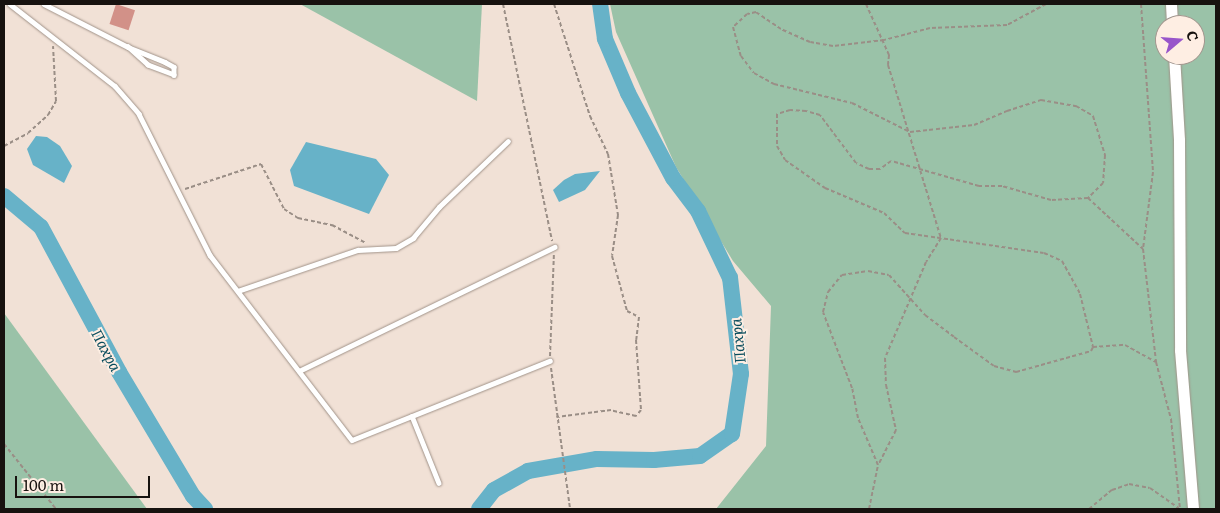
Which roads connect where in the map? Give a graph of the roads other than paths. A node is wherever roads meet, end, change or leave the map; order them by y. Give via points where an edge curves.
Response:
1 (10, 4) edge
2 (44, 4) edge
3 (128, 47) junction
4 (1175, 65) edge
5 (508, 141) dead end
6 (554, 248) dead end
7 (238, 291) junction
8 (550, 360) dead end
9 (299, 371) junction
10 (412, 416) junction
11 (439, 483) dead end
12 (1193, 509) edge

1 - 7 lane via 115,86 139,114 210,255
2 - 3 lane
3 - 3 lane via 166,62 174,67 174,75 148,65
4 - 12 street via 1179,140 1180,350
5 - 7 lane via 439,207 413,238 396,248 358,250
6 - 9 lane
7 - 9 lane
8 - 10 lane
9 - 10 lane via 352,440
10 - 11 lane

